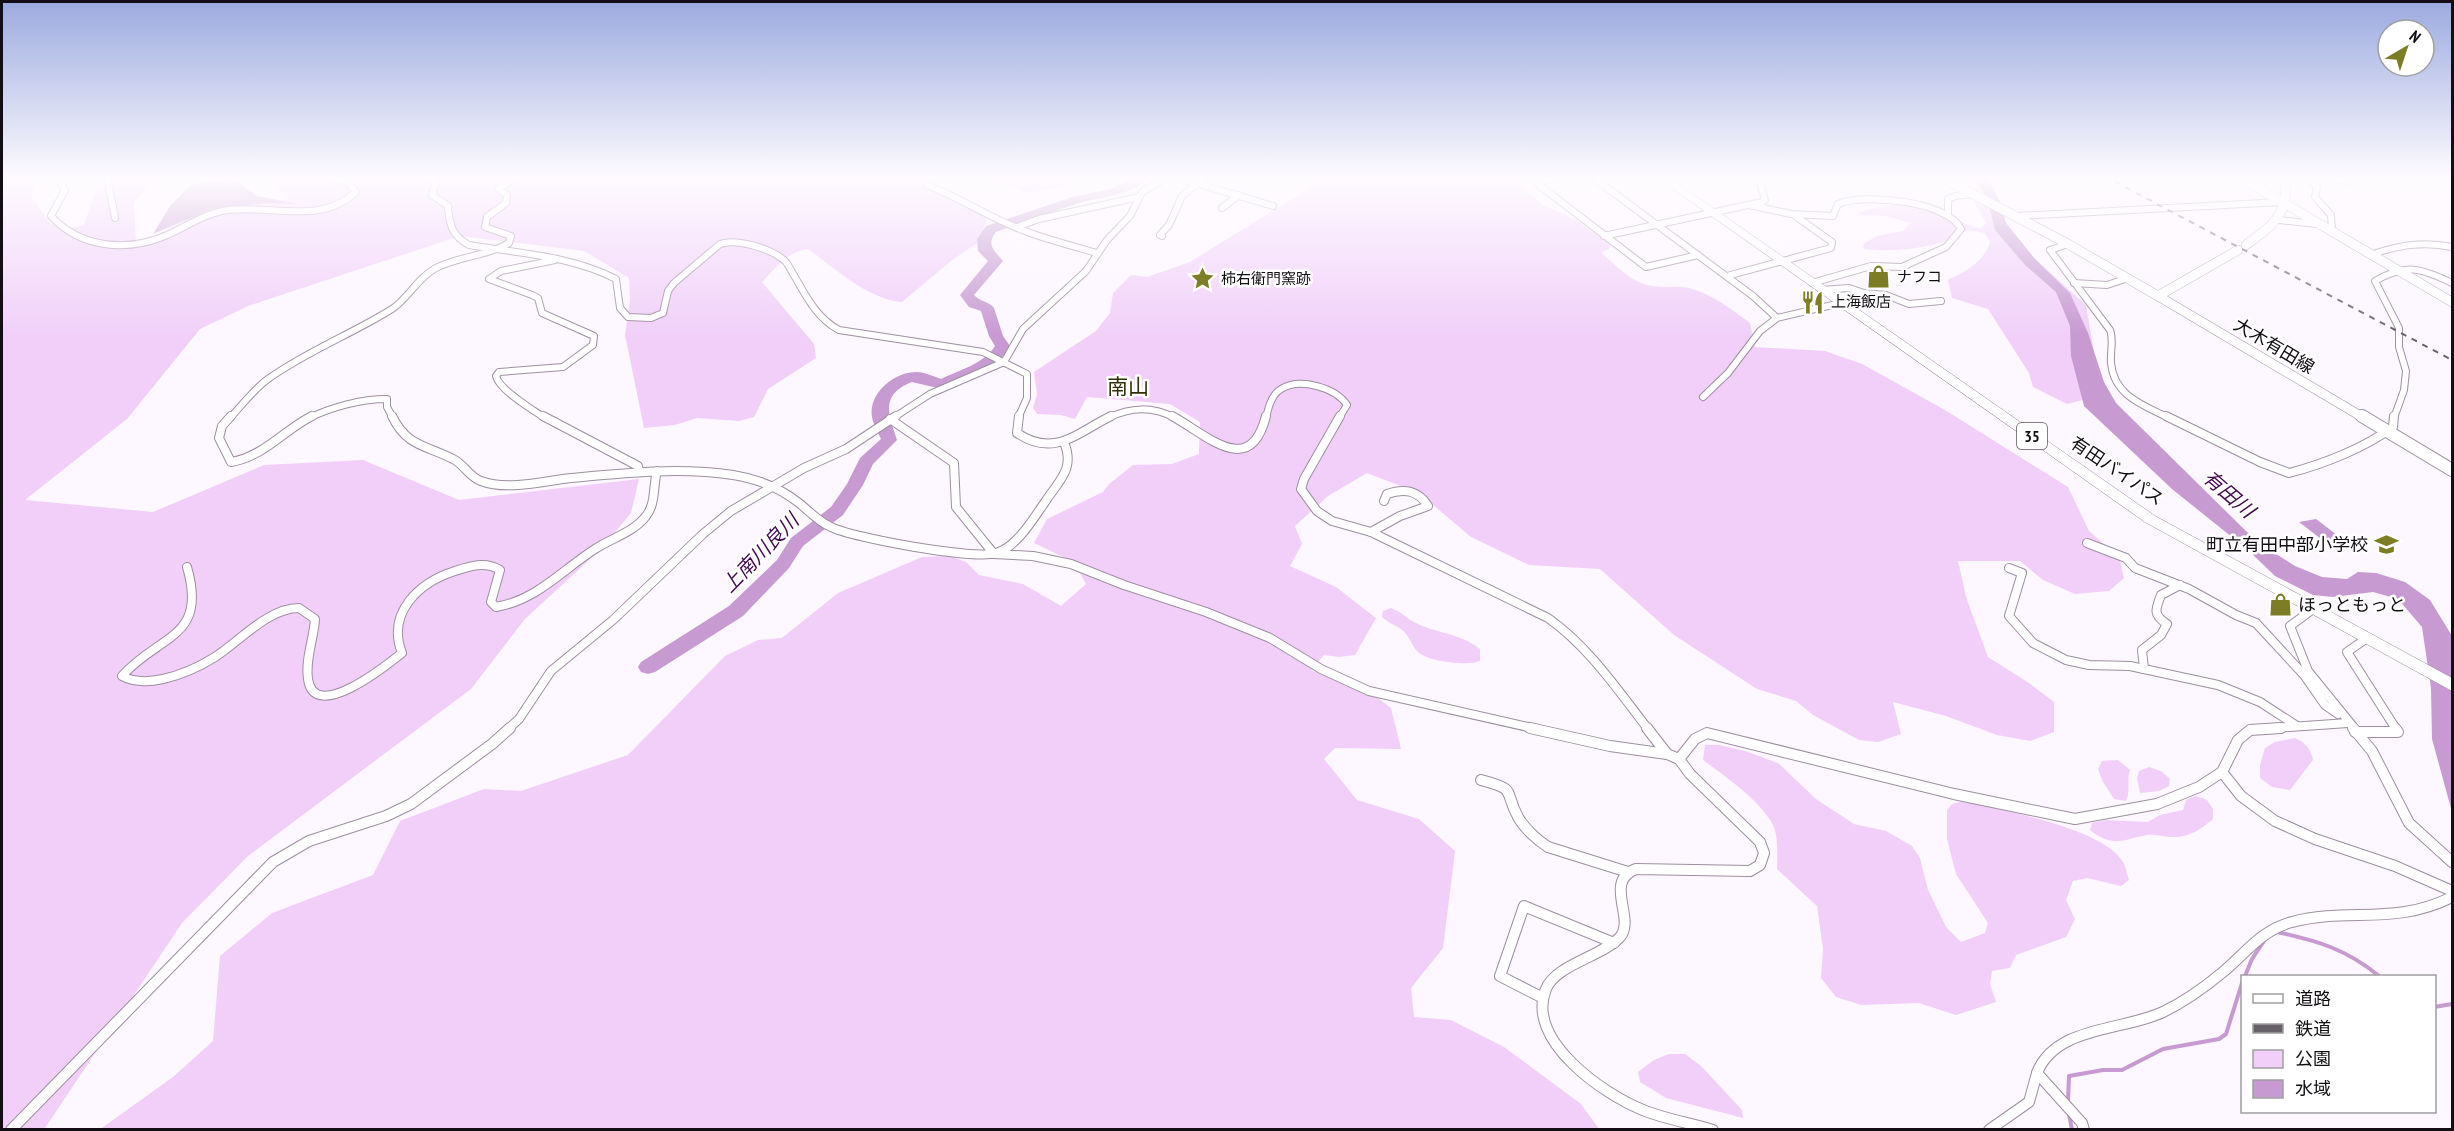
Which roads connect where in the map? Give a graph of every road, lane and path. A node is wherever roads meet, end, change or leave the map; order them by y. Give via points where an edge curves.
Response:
1 (63, 229) edge
2 (181, 229) edge
3 (451, 229) edge
4 (490, 229) edge
5 (1021, 229) edge
6 (1119, 229) edge
7 (1167, 229) edge
8 (1595, 229) edge
9 (1635, 229) edge
10 (1662, 229) edge
11 (1735, 229) edge
12 (1813, 229) edge
13 (1960, 229) edge
14 (2040, 229) edge
15 (2267, 229) edge
16 (2328, 229) edge
17 (2332, 231) joint
18 (1162, 236) dead end
19 (1604, 236) junction
20 (2068, 244) junction
21 (2452, 247) edge
22 (500, 249) junction
23 (1097, 253) junction
24 (2373, 254) junction
25 (1698, 255) junction
26 (556, 260) junction
27 (1783, 262) junction
28 (2397, 268) junction
29 (2423, 271) junction
30 (1726, 276) junction
31 (2452, 277) edge
32 (2128, 278) junction
33 (2074, 283) junction
34 (2452, 283) edge
35 (1816, 286) junction
36 (2158, 296) junction
37 (1941, 301) dead end
38 (2452, 302) edge
39 (1841, 303) junction
40 (1777, 318) junction
41 (1002, 360) junction
42 (1703, 397) dead end
43 (890, 419) junction
44 (2388, 432) junction
45 (1064, 442) junction
46 (2452, 470) edge
47 (657, 471) junction
48 (639, 472) junction
49 (772, 486) junction
50 (1384, 501) dead end
51 (1371, 532) junction
52 (2087, 543) dead end
53 (994, 554) junction
54 (187, 567) dead end
55 (2009, 568) dead end
56 (2180, 585) junction
57 (2313, 609) junction
58 (2367, 638) junction
59 (2144, 669) junction
60 (2452, 685) edge
61 (2345, 719) junction
62 (2297, 726) junction
63 (2355, 732) junction
64 (1667, 754) junction
65 (1679, 759) junction
66 (2222, 772) junction
67 (1481, 780) dead end
68 (2452, 862) edge
69 (1628, 872) junction
70 (2452, 891) edge
71 (2452, 897) edge
72 (1614, 943) junction
73 (1543, 998) junction
74 (2037, 1073) junction
75 (11, 1130) edge
76 (1713, 1130) edge
77 (1989, 1130) edge
78 (2085, 1130) edge

1 - 2 street via 82,241 116,245 164,237
3 - 22 street via 452,235 469,245
4 - 22 street via 511,236
5 - 23 street
6 - 23 street
7 - 18 street
8 - 19 street
9 - 19 street
10 - 25 street
11 - 27 highway, 有田バイパス / 35
12 - 27 street via 1833,245 1825,252
13 - 35 street via 1946,248 1902,267 1871,266
14 - 20 main road, 大木有田線
15 - 36 main road via 2242,248
16 - 17 main road
17 - 24 main road
19 - 25 street via 1647,267
20 - 32 main road, 大木有田線
20 - 33 street via 2050,250
21 - 24 street via 2400,244
22 - 26 street
22 - 48 street via 479,252 431,271 393,308 266,380 222,426 219,438 225,455 231,462 240,462 305,419 387,399 386,405 400,433 415,446 454,460 472,478 487,483
23 - 41 street via 1086,271 1032,319 1010,356
24 - 28 main road
25 - 30 street
26 - 41 street via 616,279 622,311 628,317 651,318 663,313 668,291 709,251 720,244 742,242 785,261 813,308 839,330
26 - 48 street via 499,270 489,279 501,287 530,292 538,298 542,313 594,336 593,345 563,367 500,372 497,381 536,412 619,453 638,466
27 - 30 street
27 - 35 highway, 有田バイパス / 35
28 - 29 street
28 - 38 main road
28 - 44 street via 2375,281 2399,328 2406,371 2404,390
29 - 31 street
29 - 34 street
30 - 40 street
32 - 33 street via 2107,285
32 - 36 main road, 大木有田線
33 - 44 street via 2112,335 2111,370 2124,395 2260,464 2287,473 2304,469
35 - 37 street via 1886,295 1909,304
35 - 39 highway, 有田バイパス / 35
36 - 44 main road, 大木有田線
39 - 40 street
39 - 57 highway, 有田バイパス / 35 via 2150,519
40 - 42 street via 1760,331 1733,368
41 - 43 street via 930,394
41 - 45 street via 1027,374 1027,398 1017,420 1017,433 1026,441 1041,445
43 - 49 street via 846,448
43 - 53 street via 954,463 956,507
44 - 46 main road, 大木有田線
45 - 51 street via 1133,409 1173,414 1212,442 1245,449 1257,441 1272,396 1279,389 1301,384 1319,387 1336,393 1347,405 1301,489 1317,511 1332,521
45 - 53 street via 1070,457 1067,469 1021,534
47 - 48 street
47 - 49 street via 742,477
47 - 54 street via 647,515 524,601 496,607 491,602 500,570 489,564 444,573 418,588 401,612 397,633 402,653 343,693 326,697 309,685 307,670 315,619 304,608 293,608 268,619 215,657 175,676 131,682 122,676 186,623 195,600
49 - 53 street via 830,527 852,536
49 - 75 street via 703,534 638,597 551,671 519,719 492,744 411,804 309,841 273,862
50 - 51 street via 1387,494 1411,491 1428,506
51 - 64 street via 1548,618 1569,633
52 - 56 street via 2127,558 2135,568
53 - 64 street via 1033,556 1071,564 1206,612 1270,638 1321,669 1369,691 1610,746
55 - 59 street via 2022,573 2009,616 2028,640 2048,652 2086,665
56 - 59 street via 2161,595 2155,610 2157,617 2167,624 2161,635 2142,650
56 - 61 street via 2262,628 2325,705
57 - 58 highway, 有田バイパス / 35
57 - 61 street via 2290,626 2308,671
58 - 60 highway, 有田バイパス / 35
58 - 63 street via 2347,652 2398,732
59 - 62 street via 2220,686 2267,704
61 - 62 street
61 - 63 street
62 - 66 street via 2250,730 2238,740
63 - 68 street via 2372,751 2409,823
64 - 65 street
65 - 66 street via 1695,739 1707,733 1954,794 2075,819 2157,804 2199,787
65 - 69 street via 1760,842 1764,853 1760,865 1750,871
66 - 70 street via 2241,796 2275,821
67 - 69 street via 1510,792 1518,817 1548,847
69 - 72 street via 1620,886 1624,926
71 - 74 street via 2435,908 2403,914 2322,918 2266,931 2249,943 2234,963 2185,999 2156,1016 2062,1041 2041,1061
72 - 73 street via 1564,970 1546,987
72 - 73 street via 1524,906 1500,976
73 - 76 street via 1549,1033 1563,1054 1602,1089 1643,1110
74 - 77 street via 2029,1102
74 - 78 street

